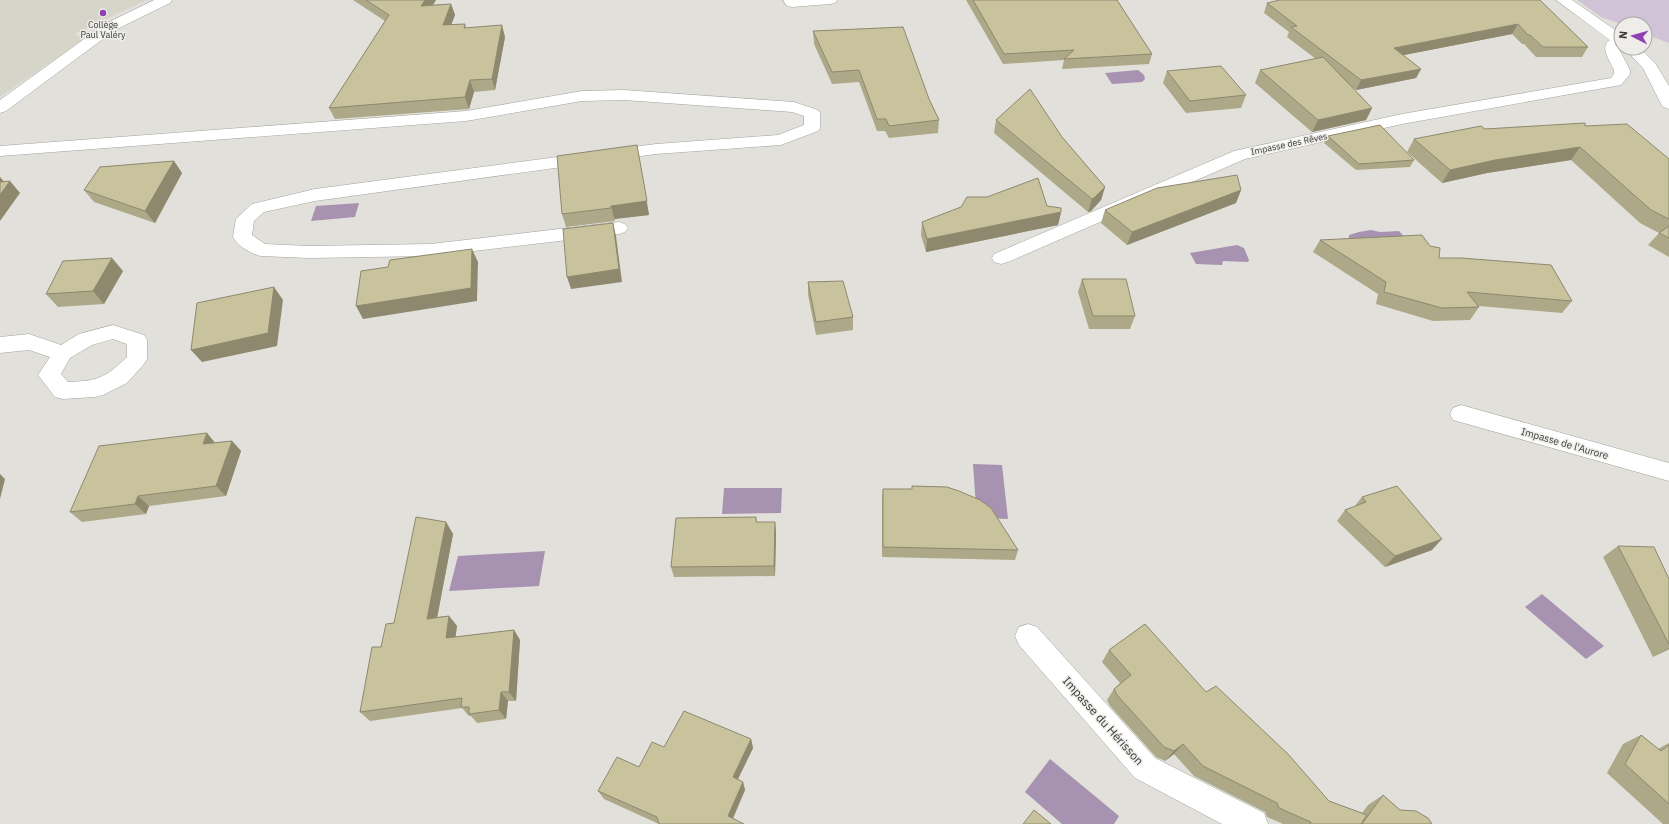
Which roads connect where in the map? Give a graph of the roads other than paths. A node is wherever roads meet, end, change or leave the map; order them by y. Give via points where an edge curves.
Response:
1 (165, 0) edge
2 (790, 0) edge
3 (830, 0) edge
4 (1563, 0) edge
5 (1613, 35) edge
6 (1615, 56) edge
7 (1641, 56) edge
8 (1669, 104) edge
9 (0, 108) edge
10 (0, 151) edge
11 (620, 228) dead end
12 (1001, 258) dead end
13 (0, 345) edge
14 (63, 353) dead end
15 (1461, 414) dead end
16 (1669, 472) edge
17 (1028, 636) dead end
18 (1253, 824) edge

1 - 9 street via 110,27
2 - 3 street via 792,3
4 - 5 street
6 - 12 street, Impasse des Rêves via 1622,70 1616,82 1402,118 1240,155
7 - 8 street via 1653,70
10 - 11 street via 466,116 582,96 624,95 794,107 812,113 812,128 781,140 656,149 315,195 258,208 245,218 242,237 261,250 431,250
13 - 14 street via 29,342
15 - 16 street, Impasse de l'Aurore
17 - 18 street, Impasse du Hérisson via 1145,768

